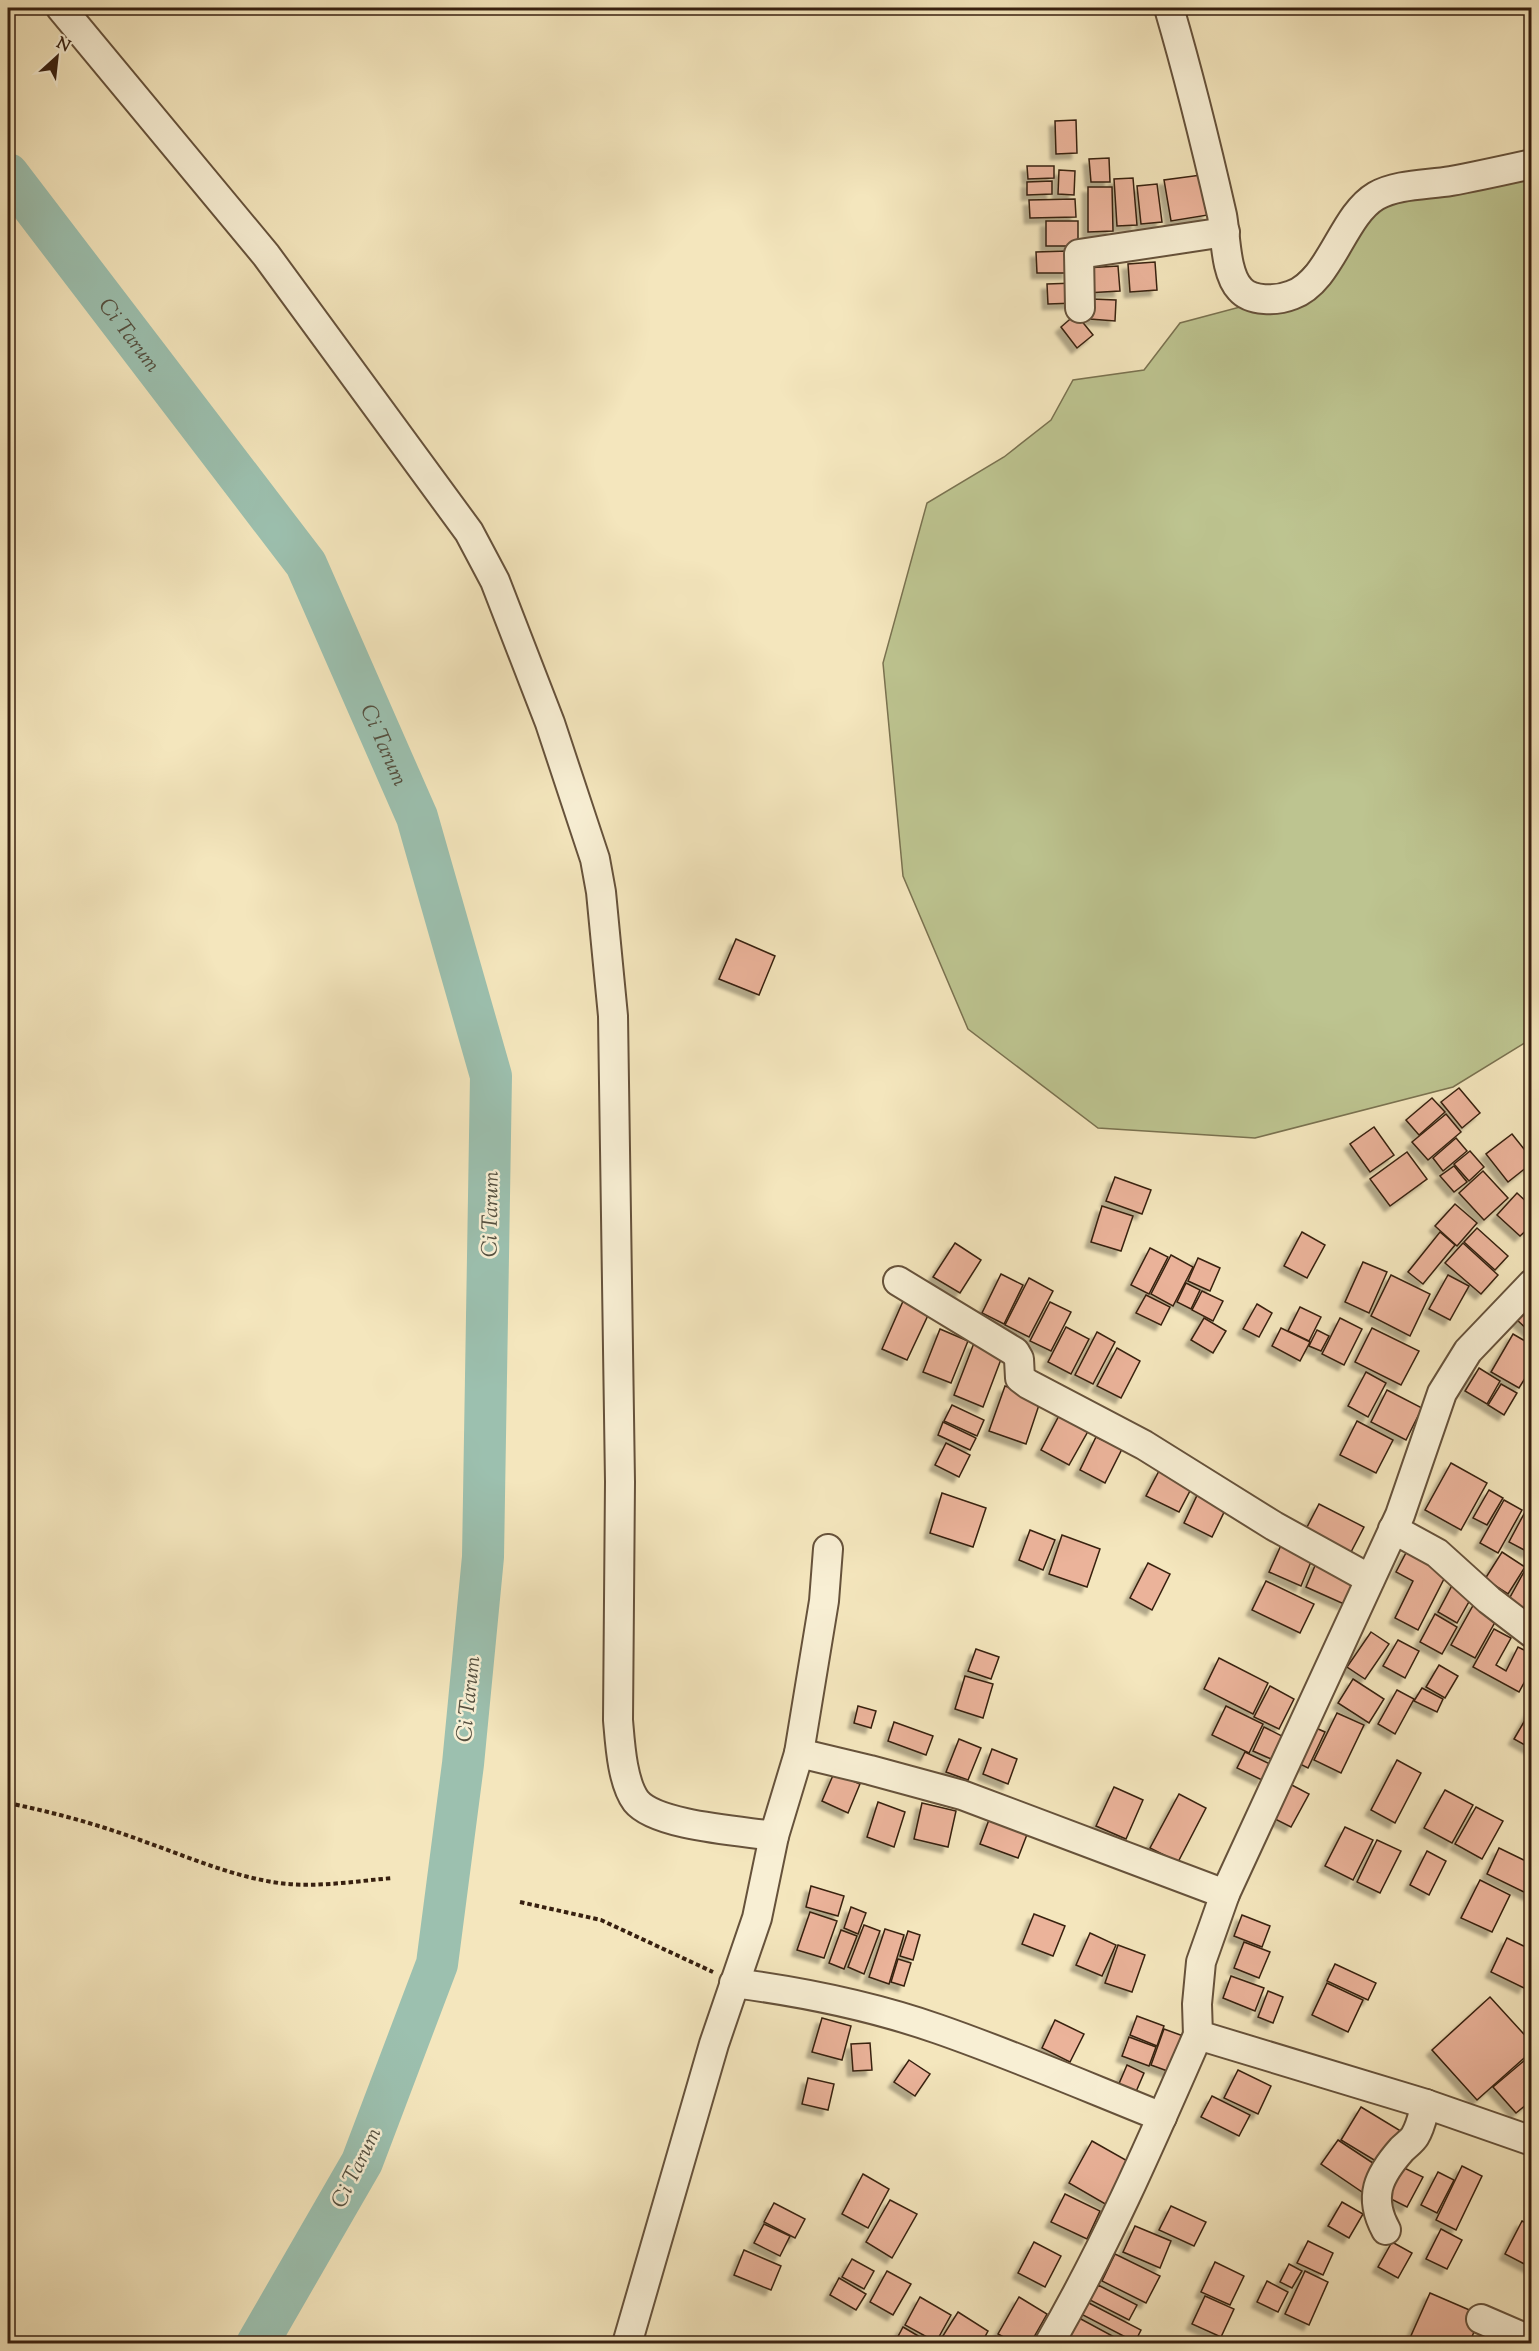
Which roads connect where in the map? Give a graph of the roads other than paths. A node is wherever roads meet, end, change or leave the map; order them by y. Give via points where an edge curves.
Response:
1 (61, 8) edge
2 (1169, 8) edge
3 (1532, 164) edge
4 (1225, 232) junction
5 (1080, 308) dead end
6 (898, 1281) dead end
7 (1532, 1284) edge
8 (1393, 1529) junction
9 (828, 1549) dead end
10 (1370, 1579) junction
11 (1532, 1633) edge
12 (799, 1753) junction
13 (774, 1836) junction
14 (1226, 1894) junction
15 (734, 1983) junction
16 (1198, 2035) junction
17 (1426, 2104) junction
18 (1162, 2116) junction
19 (1532, 2141) edge
20 (1386, 2230) dead end
21 (1481, 2319) dead end
22 (1532, 2341) edge
23 (627, 2343) edge
24 (1049, 2343) edge

1 - 13 street via 266,255 469,532 495,581 550,723 595,859 601,892 613,1016 620,1482 618,1720 629,1787 646,1810 664,1817
2 - 4 street
3 - 4 street via 1376,196 1363,207 1323,268 1291,296 1258,299 1240,290 1230,268
4 - 5 street via 1079,254
6 - 10 street via 1015,1352 1020,1378 1028,1384 1144,1445 1274,1526
7 - 8 street via 1468,1351 1442,1393
8 - 10 street
8 - 11 street via 1437,1553
9 - 12 street via 824,1601
10 - 14 street
12 - 13 street
12 - 14 street via 962,1796
13 - 15 street via 757,1918
14 - 16 street via 1201,1962
15 - 18 street via 796,1991 937,2029
15 - 23 street
16 - 17 street
16 - 18 street
17 - 19 street
17 - 20 street via 1415,2136 1386,2170 1375,2196 1377,2214
18 - 24 street via 1098,2256
21 - 22 street

